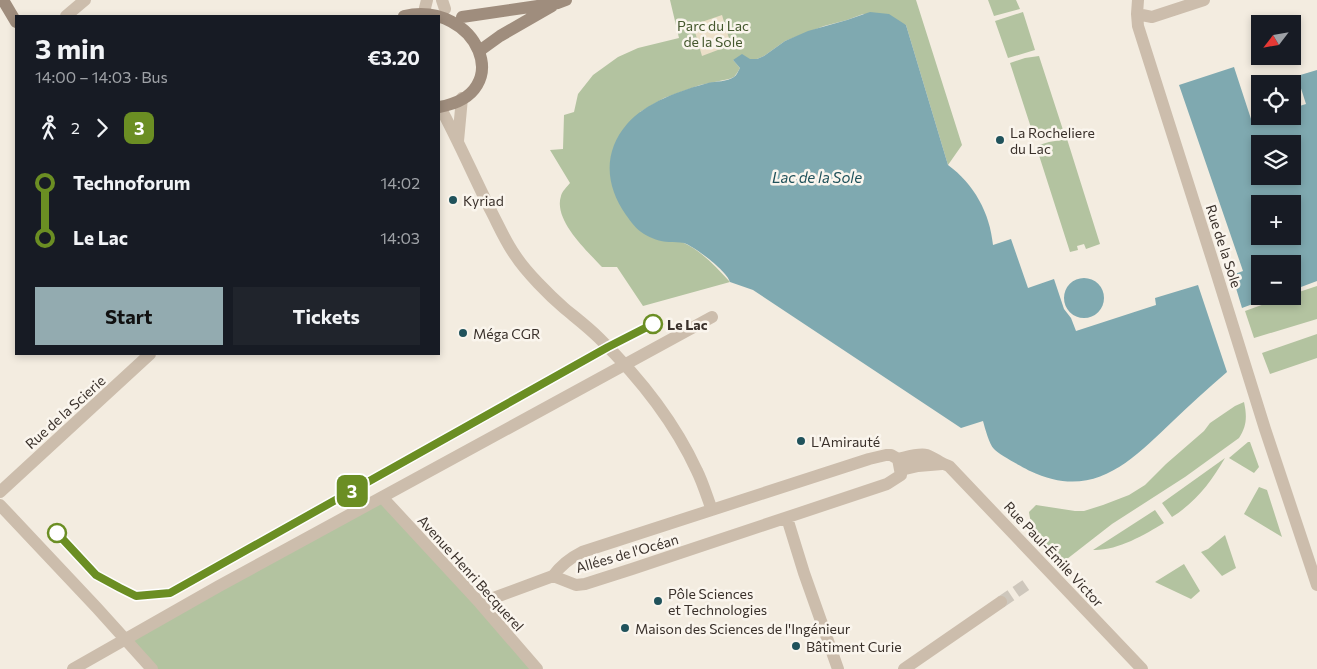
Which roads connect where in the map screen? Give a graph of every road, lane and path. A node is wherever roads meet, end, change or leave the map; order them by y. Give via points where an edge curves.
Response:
1 (3, 0) edge
2 (85, 0) edge
3 (1138, 0) edge
4 (1204, 0) edge
5 (562, 1) edge
6 (426, 4) edge
7 (443, 4) edge
8 (1137, 14) junction
9 (67, 15) edge
10 (406, 15) edge
11 (462, 17) junction
12 (15, 20) edge
13 (482, 49) junction
14 (462, 98) junction
15 (440, 107) edge
16 (440, 109) edge
17 (458, 141) junction
18 (712, 317) dead end
19 (149, 355) edge
20 (625, 364) junction
21 (899, 464) junction
22 (0, 492) edge
23 (382, 497) junction
24 (0, 506) edge
25 (712, 510) junction
26 (787, 518) junction
27 (553, 576) junction
28 (1317, 585) edge
29 (1001, 602) tunnel mouth
30 (480, 603) junction
31 (125, 639) junction
32 (73, 669) edge
33 (152, 669) edge
34 (537, 669) edge
35 (838, 669) edge
36 (904, 669) edge
37 (1142, 669) edge

1 - 12 street
2 - 9 street
3 - 8 street, Rue de la Sole
4 - 8 street via 1152,17
5 - 11 street
5 - 13 street
6 - 7 street via 435,7
6 - 10 street
7 - 11 street
8 - 28 street, Rue de la Sole via 1138,26 1265,429
11 - 13 street via 478,37
13 - 14 street via 479,76
14 - 15 street
14 - 17 street
16 - 17 street
17 - 20 street via 515,256 563,307
18 - 20 street
19 - 22 street, Rue de la Scierie
20 - 23 street
20 - 25 street via 676,432 698,473
21 - 25 street, Allées de l'Océan via 891,455 880,456
21 - 26 street, Allées de l'Océan via 901,475 887,484
21 - 37 street, Rue Paul-Émile Victor via 923,455 949,466
23 - 30 street, Avenue Henri Becquerel
23 - 31 street
24 - 31 street
25 - 27 street, Allées de l'Océan via 582,552 569,558
26 - 27 street, Allées de l'Océan via 585,584 576,585
26 - 35 street
27 - 30 street
29 - 36 street
30 - 34 street, Avenue Henri Becquerel
31 - 32 street
31 - 33 street

